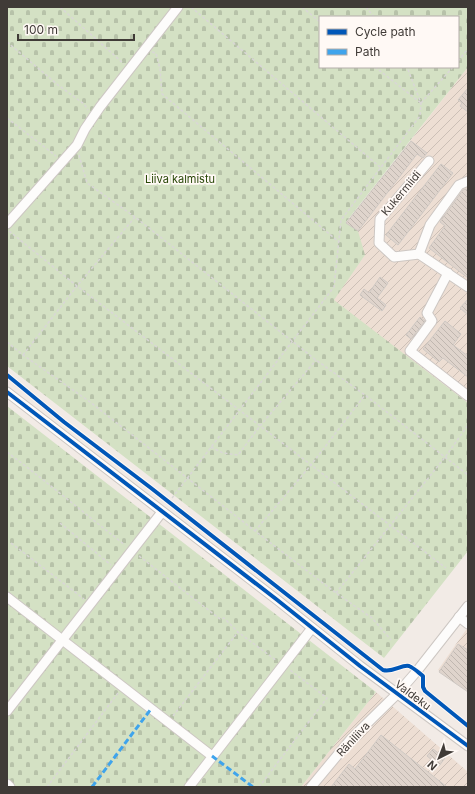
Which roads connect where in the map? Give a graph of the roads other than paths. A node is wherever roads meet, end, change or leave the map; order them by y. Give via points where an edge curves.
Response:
1 (178, 7) edge
2 (429, 161) dead end
3 (468, 181) edge
4 (7, 224) edge
5 (419, 254) junction
6 (448, 273) junction
7 (468, 287) edge
8 (468, 396) edge
9 (9, 397) edge
10 (162, 512) junction
11 (7, 597) edge
12 (468, 606) edge
13 (459, 616) junction
14 (468, 624) edge
15 (312, 628) junction
16 (62, 641) junction
17 (397, 694) junction
18 (7, 711) edge
19 (468, 746) edge
20 (212, 756) junction
21 (7, 784) edge
22 (10, 787) edge
23 (189, 787) edge
24 (311, 787) edge

1 - 4 street via 92,118 77,145
2 - 5 street, Kukermiidi via 380,219 378,243 394,257
3 - 5 street via 459,185 430,225
5 - 6 street
6 - 7 street
6 - 8 street via 427,314 432,321 410,351
9 - 10 street, Valdeku
10 - 15 street, Valdeku
10 - 16 street
11 - 16 street
12 - 13 street, Räniliiva
13 - 14 street
13 - 17 street, Räniliiva
15 - 17 street, Valdeku
15 - 20 street
16 - 18 street
16 - 20 street
17 - 19 street, Valdeku
17 - 24 street, Räniliiva via 350,740
20 - 23 street
21 - 22 street

